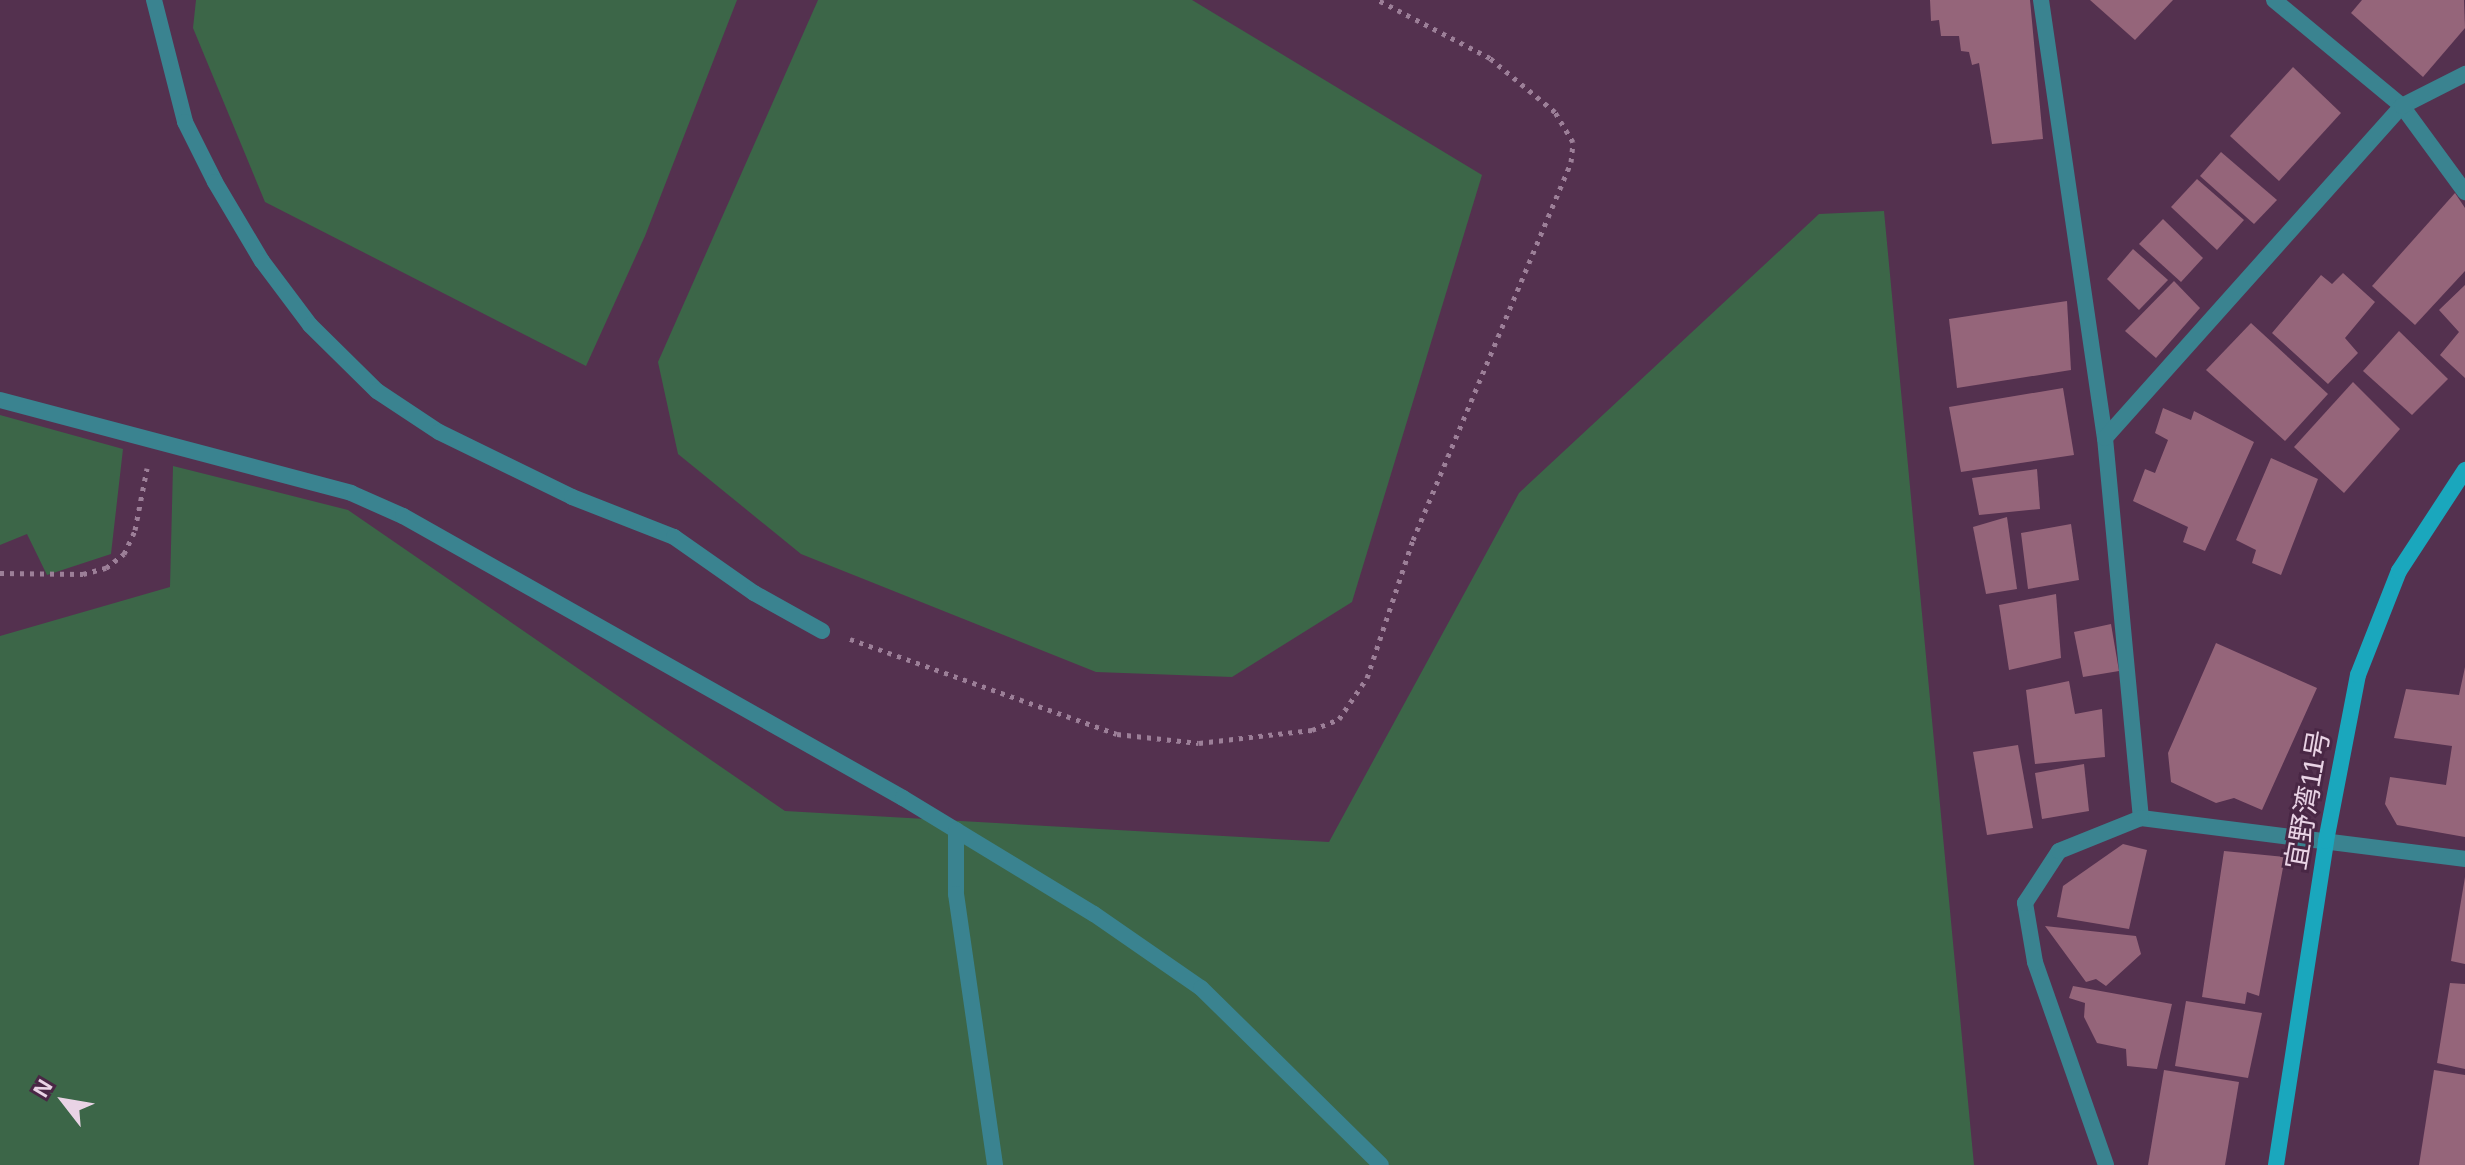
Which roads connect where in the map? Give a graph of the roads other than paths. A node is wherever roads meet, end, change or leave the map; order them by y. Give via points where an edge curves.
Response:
1 (154, 0) edge
2 (2041, 0) edge
3 (2274, 0) edge
4 (2465, 74) edge
5 (2402, 106) junction
6 (2465, 192) edge
7 (0, 400) edge
8 (2105, 438) junction
9 (2465, 470) edge
10 (822, 631) road end
11 (2141, 818) junction
12 (956, 830) junction
13 (2326, 841) junction
14 (2465, 859) edge
15 (995, 1165) edge
16 (1381, 1165) edge
17 (2106, 1165) edge
18 (2276, 1165) edge

1 - 10 street via 185,122 215,182 262,261 310,325 377,391 439,432 572,497 674,537 754,593
2 - 8 street
3 - 5 street
4 - 5 street
5 - 6 street
5 - 8 street
7 - 12 street via 351,493 403,516
8 - 11 street
9 - 13 street, 宜野湾11号 via 2424,526 2375,626 2358,675
11 - 13 street
11 - 17 street via 2059,851 2025,903 2035,962
12 - 15 street via 956,894
12 - 16 street via 1094,914 1201,988
13 - 14 street
13 - 18 street, 宜野湾11号

